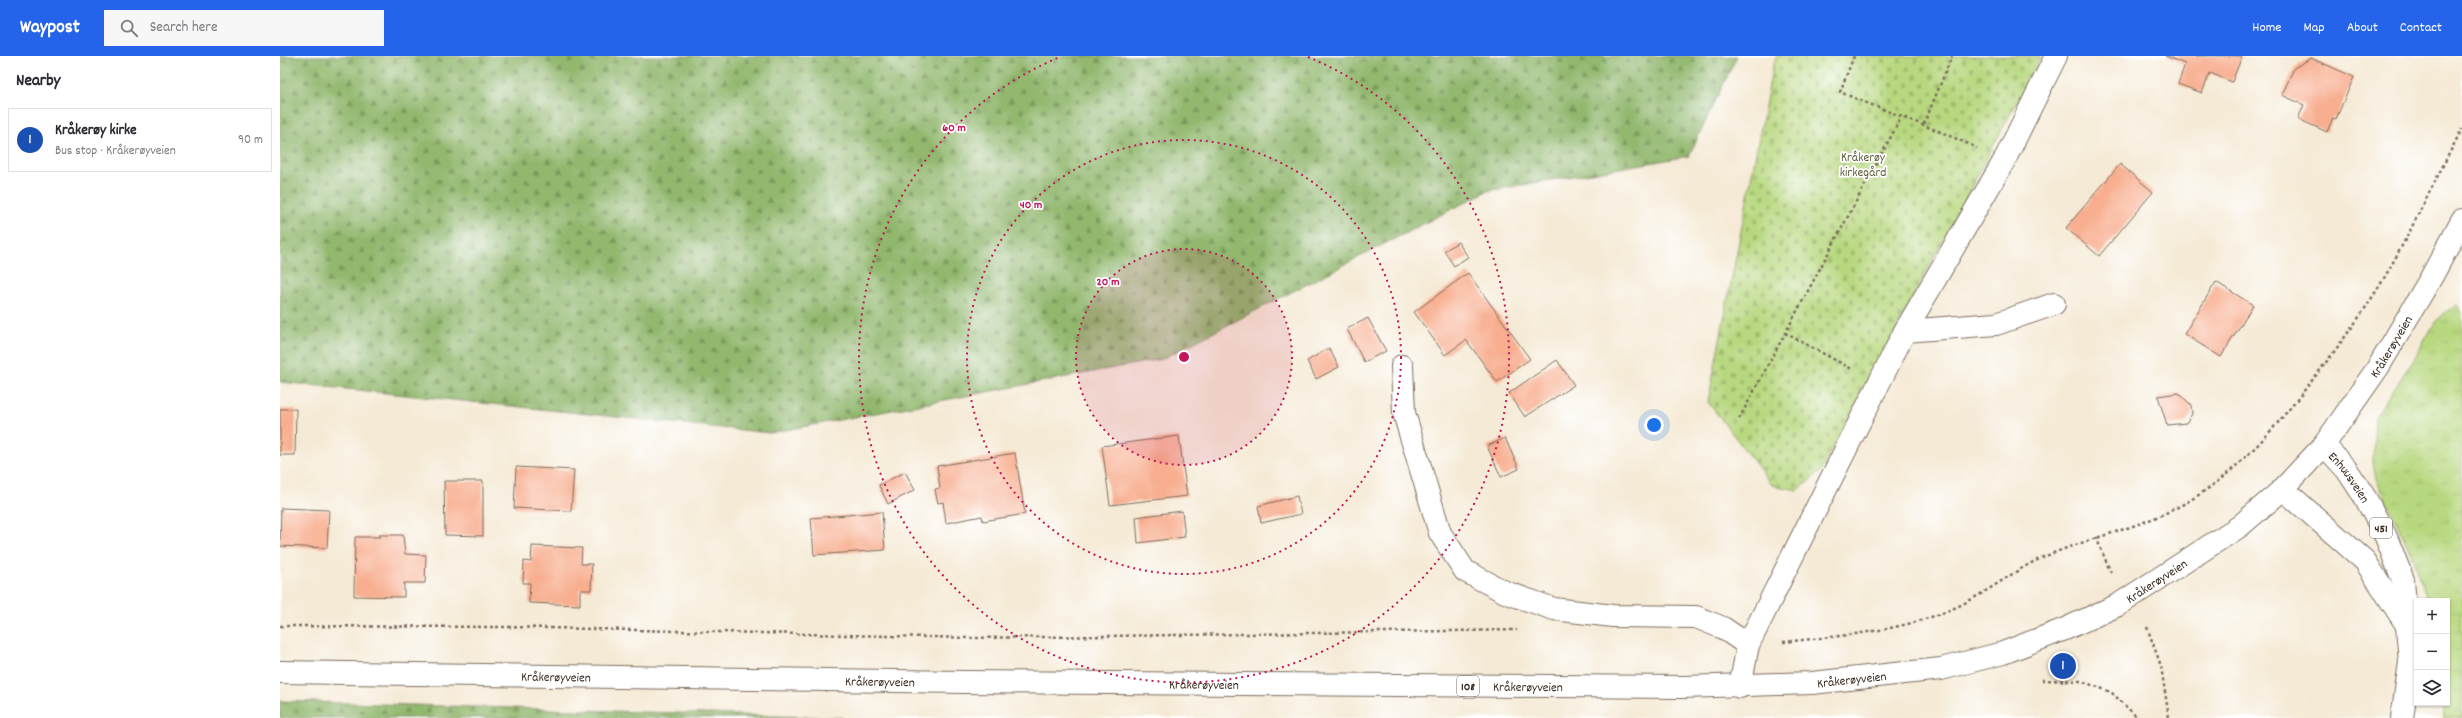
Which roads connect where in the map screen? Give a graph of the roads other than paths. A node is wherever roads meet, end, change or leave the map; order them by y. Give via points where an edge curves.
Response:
1 (2056, 56) edge
2 (2462, 220) edge
3 (2054, 304) dead end
4 (1905, 331) junction
5 (1402, 366) dead end
6 (2324, 445) junction
7 (2284, 489) junction
8 (2406, 624) junction
9 (1748, 646) junction
10 (280, 672) edge
11 (1740, 686) junction
12 (2402, 718) edge

1 - 4 main road via 2004,161
2 - 6 main road, Kråkerøyveien / 108 via 2379,366
3 - 4 main road via 1996,324
4 - 9 main road
5 - 9 main road via 1404,413 1440,533 1465,571 1505,592 1554,609 1613,616 1696,617 1723,628
6 - 7 main road, Kråkerøyveien / 108
6 - 8 main road, Enhuusveien / 451 via 2347,470 2386,537 2403,580
7 - 8 main road, Enhuusveien / 451 via 2365,561
7 - 11 main road, Kråkerøyveien / 108 via 2240,526 2118,605 2003,653 1941,669 1883,677
8 - 12 main road, Enhuusveien / 451 via 2410,662
9 - 11 main road
10 - 11 main road, Kråkerøyveien / 108 via 981,682

